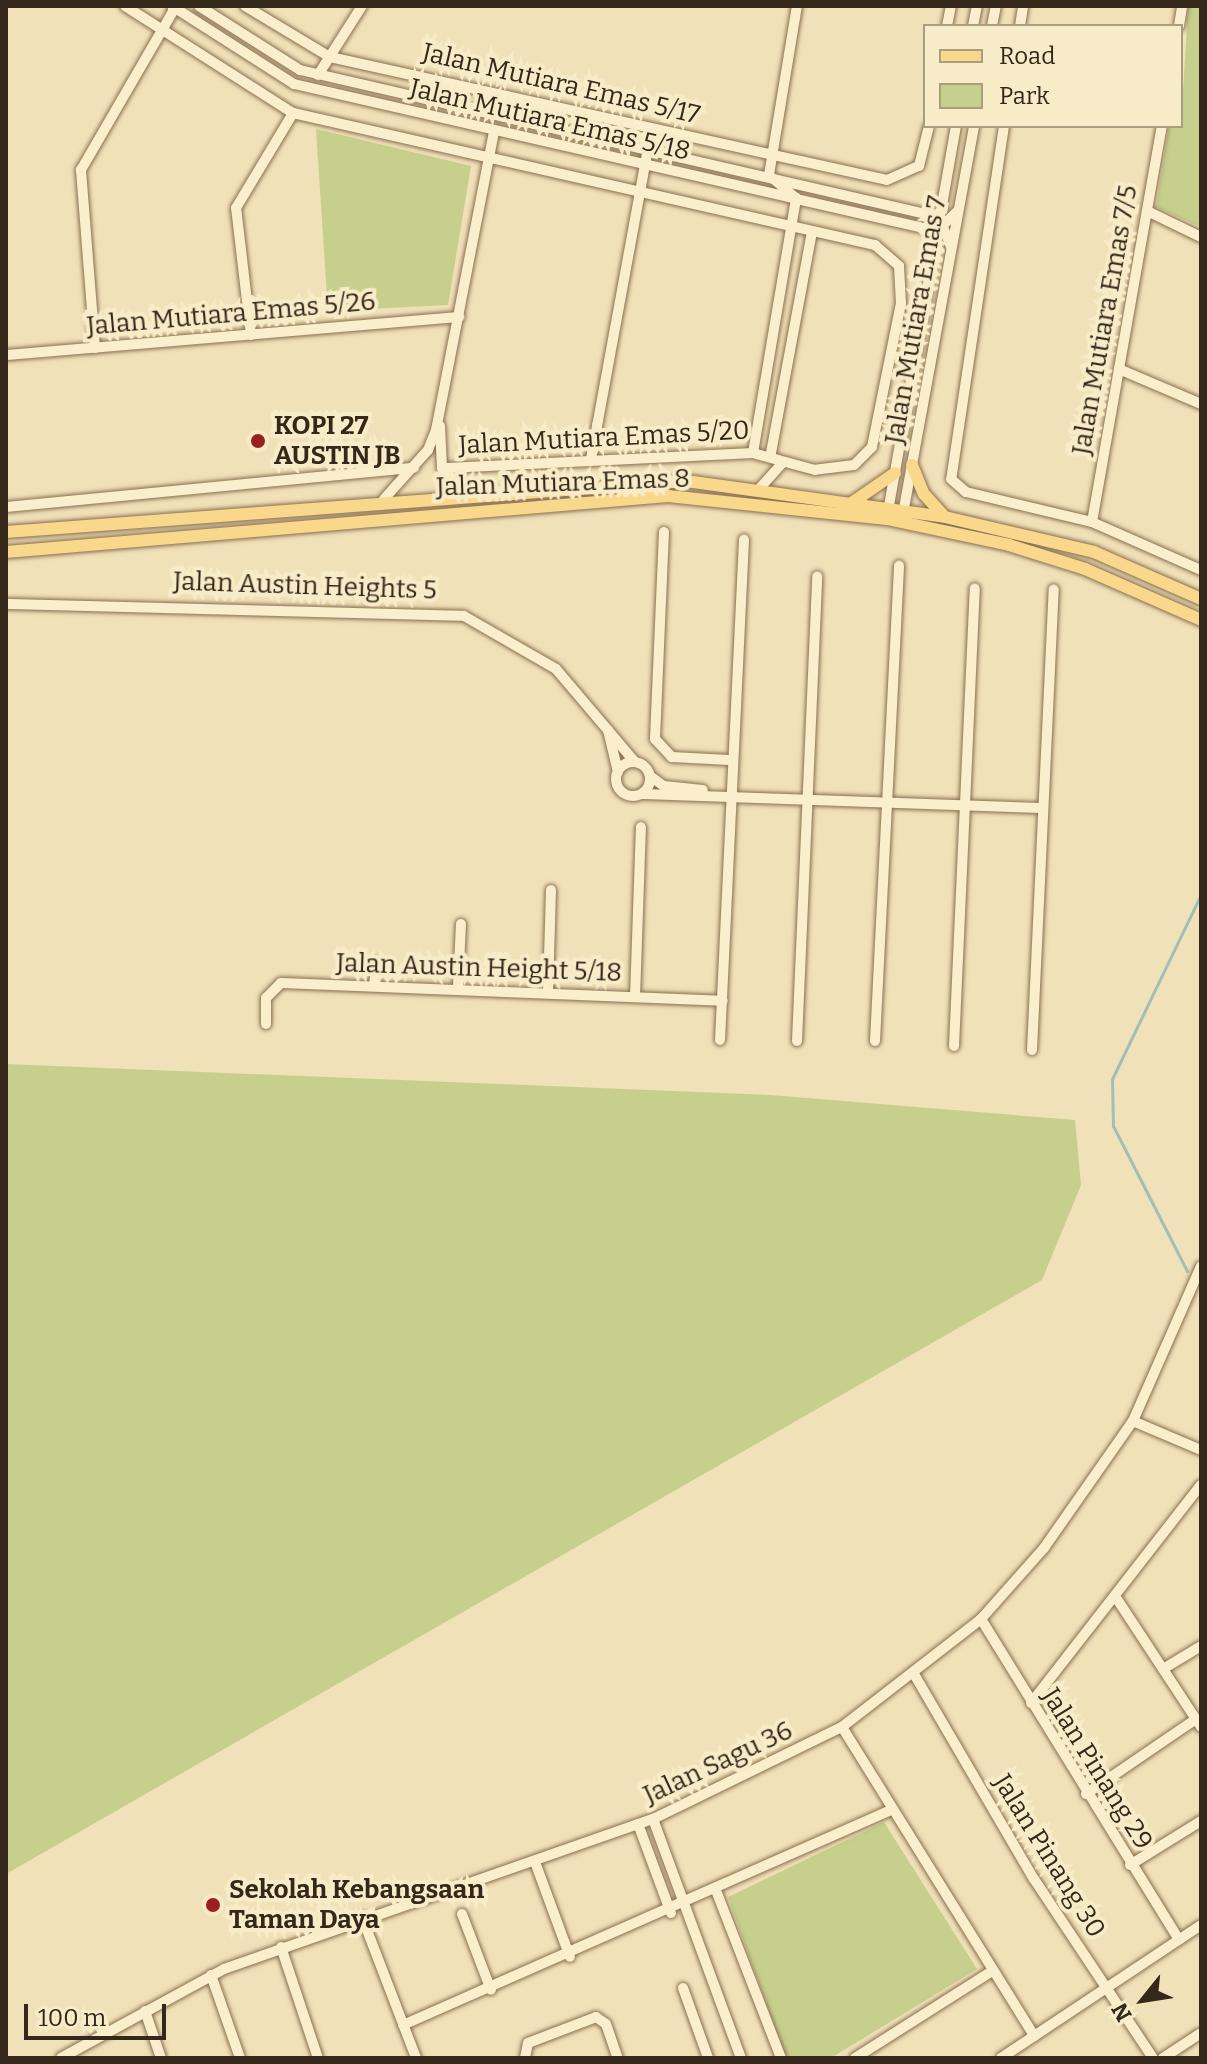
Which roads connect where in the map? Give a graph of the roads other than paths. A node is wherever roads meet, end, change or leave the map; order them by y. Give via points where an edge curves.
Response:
1 (125, 6) edge
2 (199, 6) edge
3 (245, 6) edge
4 (362, 6) edge
5 (797, 6) edge
6 (174, 7) edge
7 (162, 29) junction
8 (330, 57) junction
9 (318, 75) junction
10 (293, 113) junction
11 (928, 128) edge
12 (956, 128) edge
13 (974, 128) edge
14 (1004, 128) edge
15 (1162, 128) edge
16 (494, 131) junction
17 (648, 148) junction
18 (772, 155) junction
19 (487, 156) junction
20 (646, 163) junction
21 (769, 175) junction
22 (641, 186) junction
23 (796, 198) junction
24 (958, 211) junction
25 (1147, 211) junction
26 (940, 224) junction
27 (789, 227) junction
28 (812, 232) junction
29 (1201, 237) edge
30 (951, 247) junction
31 (459, 317) junction
32 (251, 335) junction
33 (95, 348) junction
34 (6, 355) edge
35 (1119, 369) junction
36 (1201, 404) edge
37 (440, 412) junction
38 (753, 453) junction
39 (771, 453) junction
40 (591, 459) junction
41 (783, 462) junction
42 (912, 465) junction
43 (414, 468) junction
44 (442, 468) junction
45 (895, 473) junction
46 (759, 489) junction
47 (468, 494) junction
48 (384, 499) junction
49 (853, 502) junction
50 (6, 507) edge
51 (888, 513) junction
52 (902, 515) junction
53 (945, 517) junction
54 (1092, 522) junction
55 (6, 532) edge
56 (664, 532) dead end
57 (744, 540) dead end
58 (6, 552) edge
59 (899, 566) dead end
60 (1201, 570) edge
61 (817, 576) dead end
62 (975, 588) dead end
63 (1054, 590) dead end
64 (1201, 599) edge
65 (6, 604) edge
66 (1201, 620) edge
67 (608, 730) junction
68 (729, 760) junction
69 (635, 762) junction
70 (618, 772) junction
71 (650, 776) junction
72 (642, 794) junction
73 (722, 794) junction
74 (807, 800) junction
75 (884, 802) junction
76 (966, 804) junction
77 (1042, 808) junction
78 (641, 827) dead end
79 (551, 890) dead end
80 (461, 924) dead end
81 (377, 962) dead end
82 (374, 985) junction
83 (458, 987) junction
84 (548, 991) junction
85 (635, 997) junction
86 (723, 1001) junction
87 (266, 1024) dead end
88 (720, 1040) dead end
89 (797, 1041) dead end
90 (875, 1041) dead end
91 (954, 1046) dead end
92 (1032, 1050) dead end
93 (1201, 1266) edge
94 (1133, 1421) junction
95 (1201, 1450) edge
96 (1201, 1485) edge
97 (1117, 1599) junction
98 (981, 1619) junction
99 (1201, 1646) edge
100 (1163, 1669) junction
101 (914, 1674) junction
102 (1031, 1703) junction
103 (1198, 1723) edge
104 (842, 1727) junction
105 (1086, 1794) junction
106 (891, 1810) junction
107 (653, 1819) junction
108 (1201, 1821) edge
109 (638, 1824) junction
110 (535, 1862) junction
111 (1130, 1865) junction
112 (717, 1893) junction
113 (687, 1906) junction
114 (671, 1913) junction
115 (462, 1914) dead end
116 (362, 1917) junction
117 (1201, 1925) edge
118 (1179, 1940) junction
119 (281, 1947) junction
120 (570, 1957) junction
121 (992, 1971) junction
122 (211, 1975) junction
123 (683, 1988) dead end
124 (1106, 1989) junction
125 (491, 1990) junction
126 (145, 2011) junction
127 (403, 2025) junction
128 (1201, 2033) edge
129 (1034, 2036) junction
130 (524, 2053) edge
131 (61, 2058) edge
132 (161, 2058) edge
133 (240, 2058) edge
134 (318, 2058) edge
135 (416, 2058) edge
136 (618, 2058) edge
137 (708, 2058) edge
138 (741, 2058) edge
139 (781, 2058) edge
140 (855, 2058) edge
141 (1001, 2058) edge
142 (1153, 2058) edge
143 (1163, 2058) edge

1 - 7 street
2 - 9 street, Jalan Mutiara Emas 5/18 via 294,67
3 - 8 street, Jalan Mutiara Emas 5/17
4 - 8 street
5 - 18 street
6 - 7 street
6 - 16 street, Jalan Mutiara Emas 5/18 via 294,84
7 - 10 street
7 - 33 street via 81,170
8 - 9 street
8 - 18 street, Jalan Mutiara Emas 5/17
9 - 17 street, Jalan Mutiara Emas 5/18
10 - 19 street
10 - 32 street via 236,208
11 - 18 street, Jalan Mutiara Emas 5/17 via 914,171 879,179
12 - 26 street, Jalan Mutiara Emas 7
13 - 24 street, Jalan Mutiara Emas 7
14 - 54 street via 948,466 966,492
15 - 25 street, Jalan Mutiara Emas 7/5
16 - 19 street
16 - 20 street, Jalan Mutiara Emas 5/18
17 - 20 street
17 - 21 street, Jalan Mutiara Emas 5/18
18 - 21 street
19 - 22 street
19 - 31 street
20 - 22 street
20 - 23 street, Jalan Mutiara Emas 5/18
21 - 23 street
21 - 26 street, Jalan Mutiara Emas 5/18
22 - 27 street
22 - 40 street
23 - 26 street, Jalan Mutiara Emas 5/18
23 - 27 street
24 - 26 street
24 - 30 street, Jalan Mutiara Emas 7
25 - 29 street
25 - 35 street, Jalan Mutiara Emas 7/5
26 - 30 street
26 - 45 street, Jalan Mutiara Emas 7
27 - 28 street
27 - 38 street
28 - 39 street
28 - 41 street, Jalan Mutiara Emas 5/20 via 882,247 903,279 872,447 837,470
30 - 42 street, Jalan Mutiara Emas 7
31 - 32 street, Jalan Mutiara Emas 5/26
31 - 37 street
32 - 33 street, Jalan Mutiara Emas 5/26
33 - 34 street, Jalan Mutiara Emas 5/26
35 - 36 street
35 - 54 street, Jalan Mutiara Emas 7/5
37 - 43 street
37 - 44 street
38 - 39 street, Jalan Mutiara Emas 5/20
38 - 40 street, Jalan Mutiara Emas 5/20
39 - 41 street, Jalan Mutiara Emas 5/20
40 - 44 street, Jalan Mutiara Emas 5/20
41 - 46 street
42 - 52 street, Jalan Mutiara Emas 7
42 - 53 main road via 924,494
43 - 48 street
43 - 50 street
44 - 47 street
45 - 49 main road
45 - 51 street, Jalan Mutiara Emas 7
46 - 47 main road, Jalan Mutiara Emas 8 via 628,481
46 - 49 main road, Jalan Mutiara Emas 8
47 - 48 main road, Jalan Mutiara Emas 8
48 - 55 main road, Jalan Mutiara Emas 8
49 - 51 main road, Jalan Mutiara Emas 8
51 - 52 main road, Jalan Mutiara Emas 8
51 - 58 main road, Jalan Mutiara Emas 8 via 668,496
52 - 53 main road, Jalan Mutiara Emas 8
52 - 66 main road, Jalan Mutiara Emas 8 via 1085,569
53 - 64 main road, Jalan Mutiara Emas 8 via 1094,552
54 - 60 street
56 - 68 street via 655,739 672,757
57 - 68 street
59 - 75 street
61 - 74 street
62 - 76 street
63 - 77 street
65 - 67 street, Jalan Austin Heights 5 via 449,612 545,660
67 - 69 street, Jalan Austin Heights 5
67 - 70 street
68 - 73 street
69 - 70 street
69 - 71 street
70 - 72 street via 622,792
71 - 72 street
71 - 73 street via 664,786
72 - 73 street
73 - 74 street
73 - 86 street
74 - 75 street
74 - 89 street
75 - 76 street
75 - 90 street
76 - 77 street
76 - 91 street
77 - 92 street
78 - 85 street
79 - 84 street
80 - 83 street
81 - 82 street
82 - 83 street, Jalan Austin Height 5/18
82 - 87 street, Jalan Austin Height 5/18 via 281,983 266,998
83 - 84 street, Jalan Austin Height 5/18
84 - 85 street, Jalan Austin Height 5/18
85 - 86 street, Jalan Austin Height 5/18
86 - 88 street
93 - 94 street, Jalan Sagu 36
94 - 95 street
94 - 98 street, Jalan Sagu 36 via 1044,1548
96 - 97 street
97 - 100 street
97 - 102 street
98 - 101 street, Jalan Sagu 36
98 - 102 street, Jalan Pinang 29
99 - 100 street
100 - 103 street
101 - 104 street, Jalan Sagu 36
101 - 124 street, Jalan Pinang 30
102 - 105 street, Jalan Pinang 29
103 - 105 street
104 - 106 street
104 - 107 street, Jalan Sagu 36
105 - 111 street, Jalan Pinang 29
106 - 112 street
106 - 121 street
107 - 109 street, Jalan Sagu 36
107 - 113 street
108 - 111 street
109 - 110 street, Jalan Sagu 36
109 - 114 street
110 - 116 street, Jalan Sagu 36
110 - 120 street
111 - 118 street, Jalan Pinang 29
112 - 113 street
112 - 139 street
113 - 114 street
113 - 138 street
114 - 120 street
115 - 125 street
116 - 119 street, Jalan Sagu 36
116 - 127 street
117 - 118 street
118 - 124 street
119 - 122 street, Jalan Sagu 36
119 - 134 street
120 - 125 street
121 - 129 street
121 - 140 street
122 - 126 street, Jalan Sagu 36
122 - 133 street
123 - 137 street
124 - 129 street
124 - 142 street, Jalan Pinang 30
125 - 127 street
126 - 131 street, Jalan Sagu 36
126 - 132 street
127 - 135 street
128 - 143 street
129 - 141 street
130 - 136 street via 601,2018

